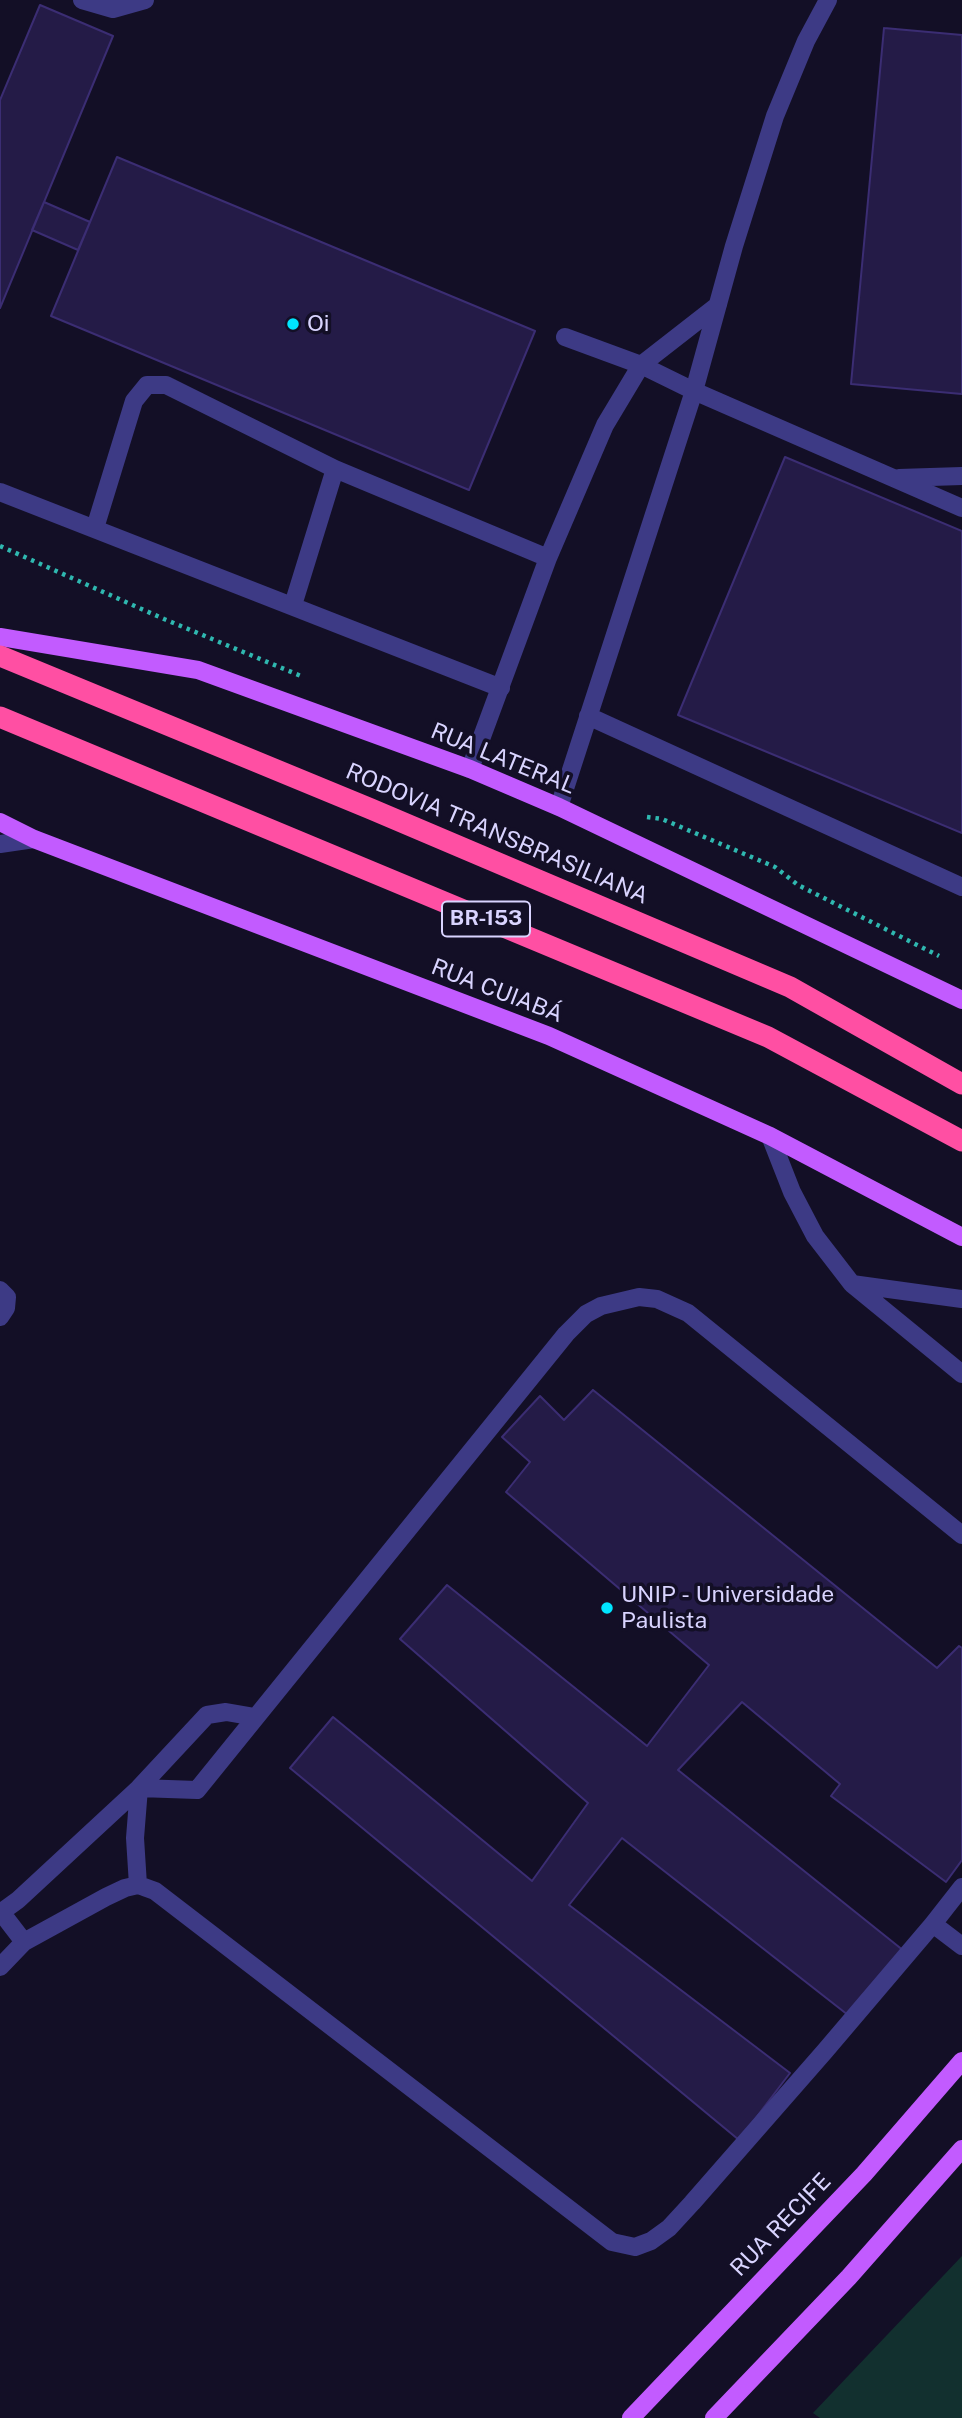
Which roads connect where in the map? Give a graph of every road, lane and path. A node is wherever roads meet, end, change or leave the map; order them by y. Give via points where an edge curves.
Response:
1 (82, 0) edge
2 (145, 0) edge
3 (828, 0) edge
4 (718, 305) junction
5 (565, 337) dead end
6 (641, 365) junction
7 (694, 391) junction
8 (335, 469) junction
9 (962, 476) edge
10 (894, 479) junction
11 (0, 492) edge
12 (962, 508) edge
13 (94, 528) junction
14 (0, 546) edge
15 (548, 558) junction
16 (293, 605) junction
17 (0, 636) edge
18 (0, 656) edge
19 (309, 679) dead end
20 (501, 688) junction
21 (588, 716) junction
22 (0, 717) edge
23 (470, 769) junction
24 (559, 807) junction
25 (643, 817) dead end
26 (0, 822) edge
27 (34, 839) junction
28 (0, 844) edge
29 (962, 887) edge
30 (944, 959) dead end
31 (962, 1000) edge
32 (962, 1084) edge
33 (771, 1136) junction
34 (962, 1141) edge
35 (962, 1237) edge
36 (852, 1284) junction
37 (0, 1290) edge
38 (962, 1300) edge
39 (0, 1317) edge
40 (959, 1365) edge
41 (962, 1535) edge
42 (255, 1717) junction
43 (139, 1788) junction
44 (138, 1885) junction
45 (962, 1887) edge
46 (1, 1913) edge
47 (933, 1924) junction
48 (24, 1942) junction
49 (962, 1946) edge
50 (0, 1967) edge
51 (962, 2061) edge
52 (962, 2150) edge
53 (631, 2418) edge
54 (713, 2418) edge

1 - 2 street via 113,9
3 - 4 street via 775,116
4 - 6 street
4 - 7 street
5 - 6 street
6 - 7 street
6 - 15 street via 605,425
7 - 10 street
7 - 21 street
8 - 13 street via 166,385 147,385 134,401
8 - 15 street
8 - 16 street
9 - 10 street
10 - 12 street
11 - 13 street
13 - 16 street
14 - 19 path
15 - 20 street
16 - 20 street
17 - 23 main road, RUA LATERAL via 198,670
18 - 32 highway, RODOVIA TRANSBRASILIANA / BR-153 via 790,987
20 - 23 street
21 - 24 street
21 - 29 street
22 - 34 highway, BR-153 via 768,1037
23 - 24 main road, RUA LATERAL
24 - 31 main road, RUA LATERAL
25 - 30 path via 662,820 775,867 798,885
26 - 27 main road, RUA CUIABÁ
27 - 28 street
27 - 33 main road, RUA CUIABÁ via 549,1036
33 - 35 main road, RUA CUIABÁ
33 - 36 street via 815,1236
36 - 38 street
36 - 40 street
37 - 39 street via 7,1297
41 - 42 street via 688,1313 657,1299 623,1300 586,1314 566,1334
42 - 43 street via 226,1712 207,1715
42 - 43 street via 197,1790
43 - 44 street
43 - 46 street
44 - 47 street via 155,1891 612,2242 635,2247 669,2228
44 - 48 street via 106,1897
45 - 47 street
46 - 48 street
47 - 49 street
48 - 50 street
51 - 53 main road, RUA RECIFE via 864,2174
52 - 54 main road via 849,2277

